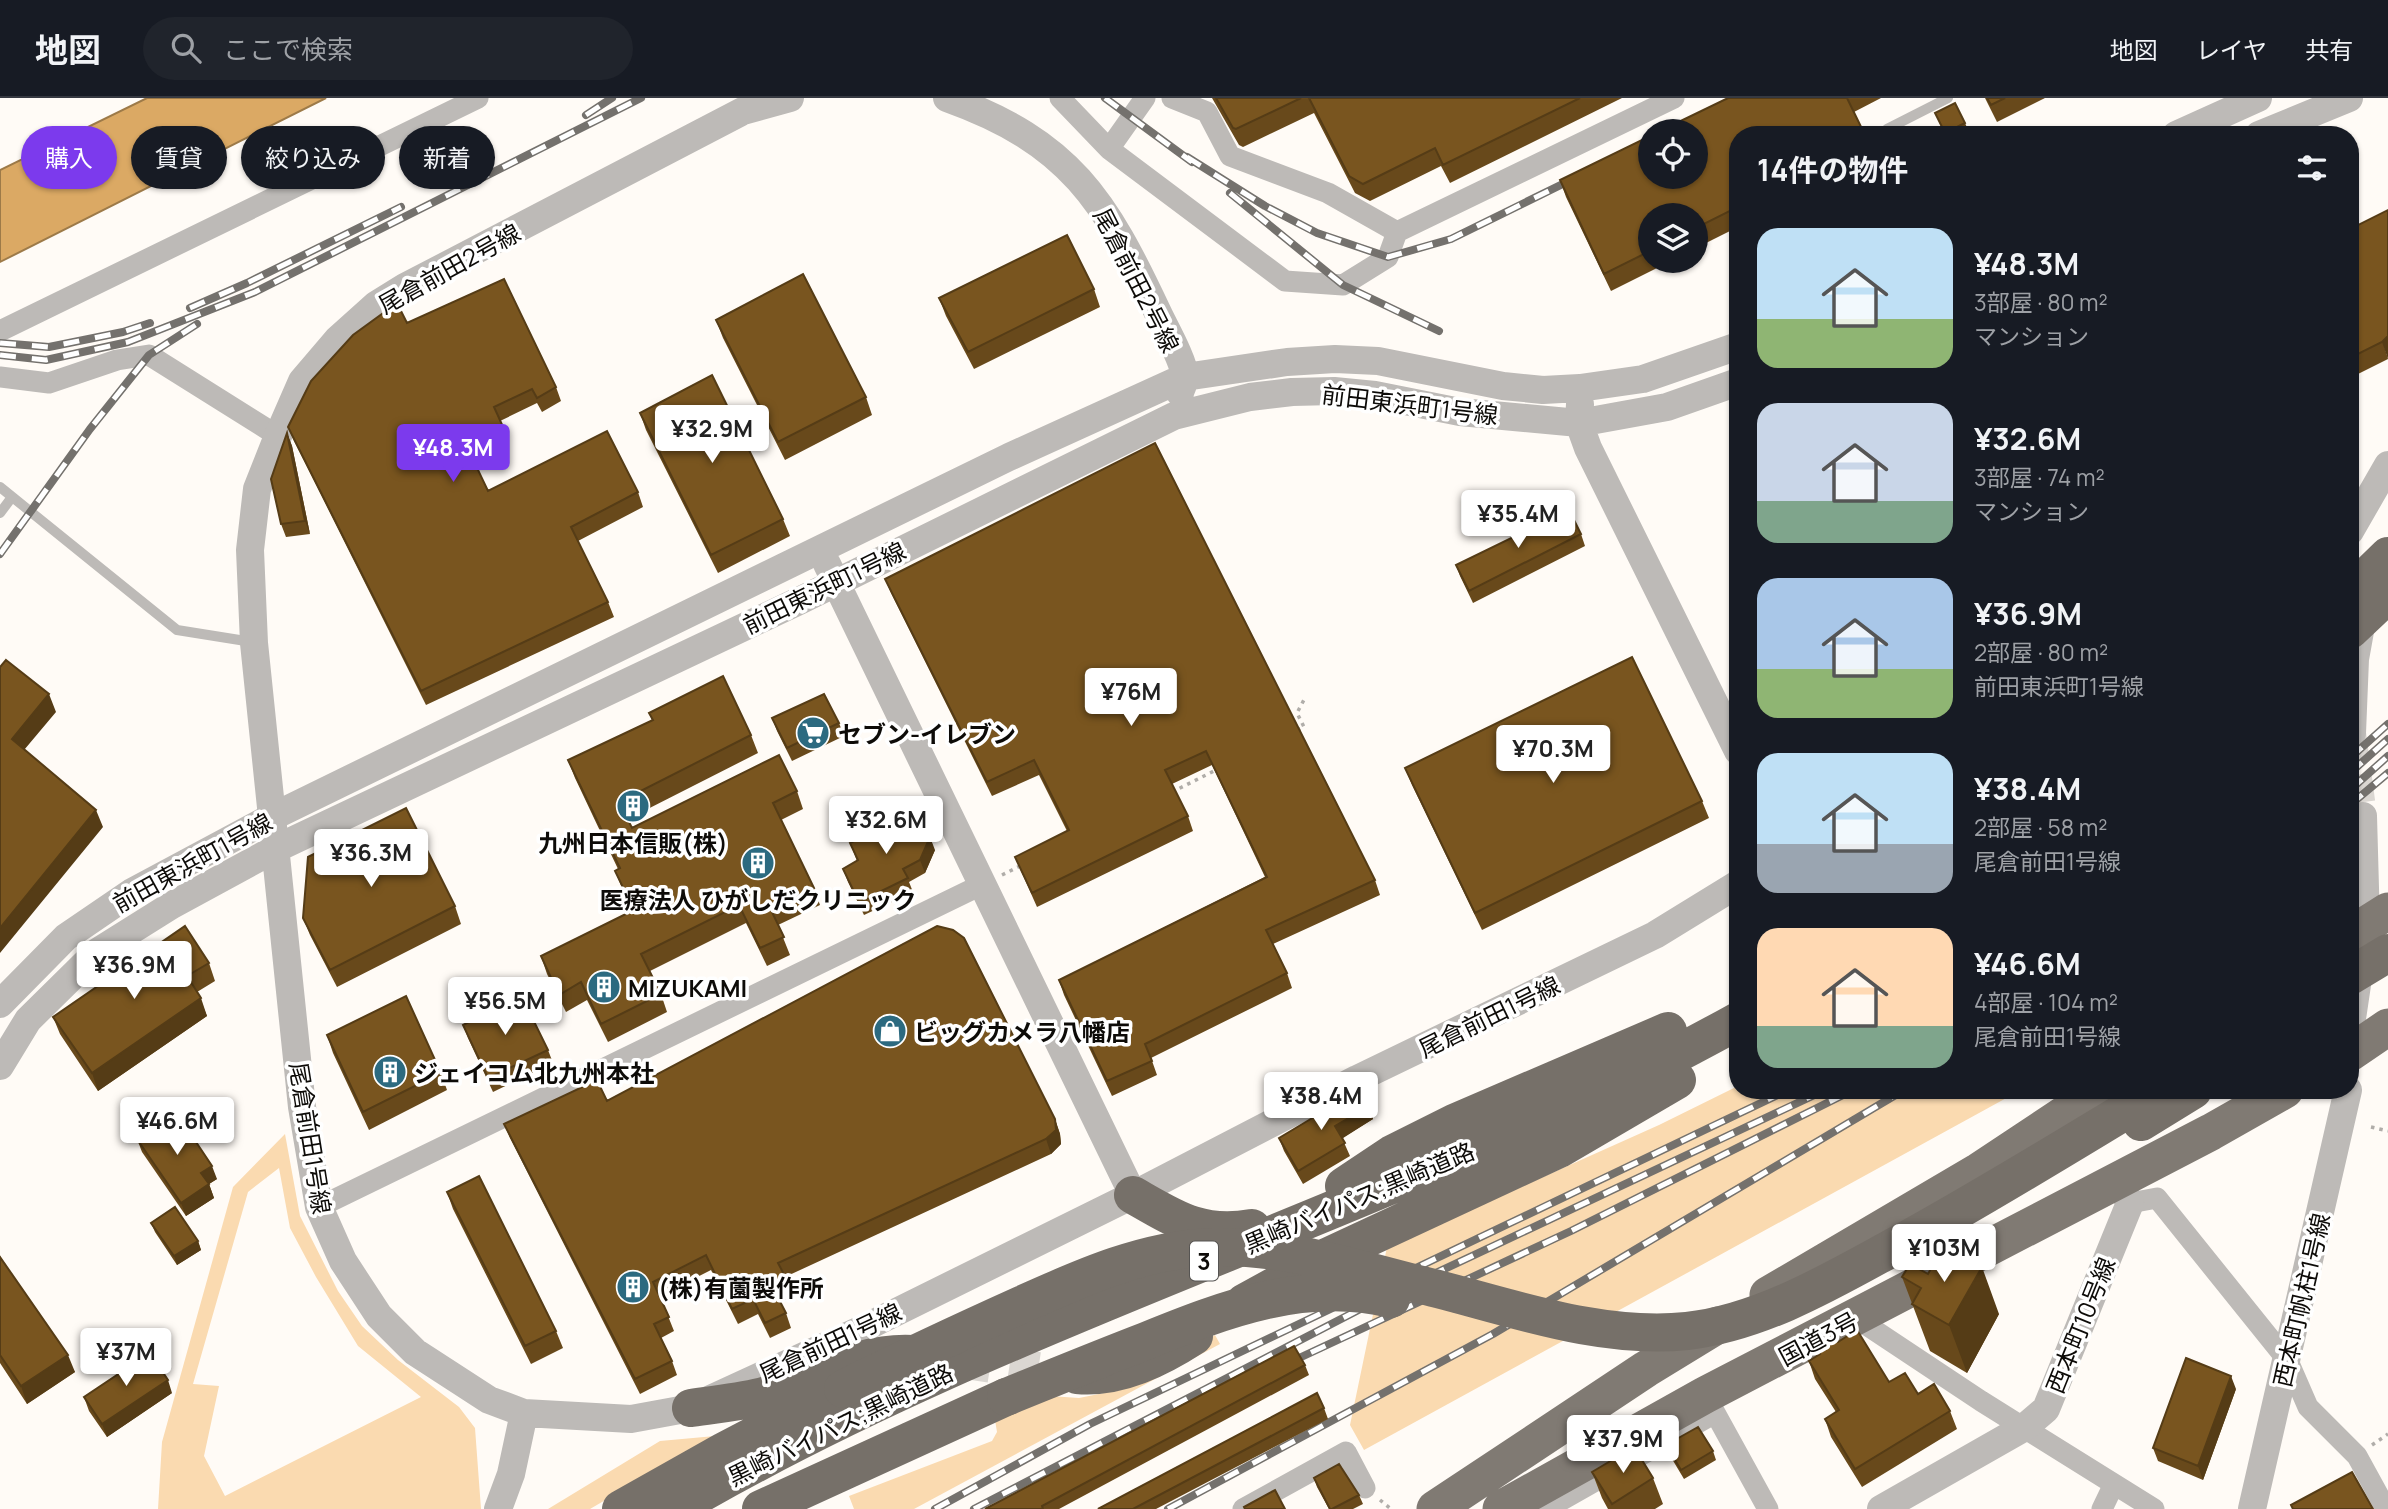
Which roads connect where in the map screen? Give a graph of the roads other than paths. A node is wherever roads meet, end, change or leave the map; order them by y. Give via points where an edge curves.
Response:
1 (478, 98) edge
2 (790, 98) edge
3 (947, 98) edge
4 (1060, 98) edge
5 (1146, 98) edge
6 (1172, 98) edge
7 (1674, 98) edge
8 (1948, 98) edge
9 (2258, 98) edge
10 (2349, 98) edge
11 (1924, 103) edge
12 (1891, 126) edge
13 (2196, 126) edge
14 (2281, 126) edge
15 (1110, 149) junction
16 (1397, 232) junction
17 (3, 328) edge
18 (1729, 349) edge
19 (0, 377) edge
20 (1185, 377) junction
21 (1729, 385) edge
22 (1580, 387) junction
23 (1174, 416) junction
24 (1579, 423) junction
25 (278, 436) junction
26 (2388, 465) edge
27 (0, 487) edge
28 (12, 497) junction
29 (0, 513) edge
30 (2359, 515) edge
31 (2388, 537) edge
32 (820, 551) junction
33 (2388, 556) edge
34 (836, 582) junction
35 (2359, 584) edge
36 (2388, 594) edge
37 (2359, 621) edge
38 (2359, 637) edge
39 (254, 643) junction
40 (1729, 733) edge
41 (2363, 816) tunnel mouth
42 (274, 817) junction
43 (275, 849) junction
44 (981, 885) junction
45 (1729, 889) edge
46 (2373, 931) edge
47 (2359, 958) edge
48 (2388, 974) edge
49 (2359, 991) edge
50 (2359, 992) edge
51 (0, 1004) edge
52 (1729, 1005) edge
53 (1729, 1026) edge
54 (2388, 1027) edge
55 (2359, 1047) edge
56 (1729, 1053) edge
57 (0, 1066) edge
58 (1677, 1080) junction
59 (2087, 1099) edge
60 (2145, 1099) edge
61 (2178, 1099) edge
62 (2271, 1099) edge
63 (2346, 1099) edge
64 (2123, 1191) junction
65 (1133, 1195) junction
66 (319, 1207) junction
67 (1856, 1318) junction
68 (929, 1354) tunnel mouth
69 (2288, 1361) junction
70 (1038, 1371) tunnel mouth
71 (1710, 1404) junction
72 (691, 1408) junction
73 (524, 1413) junction
74 (2025, 1427) junction
75 (2114, 1484) junction
76 (1365, 1488) dead end
77 (2255, 1506) edge
78 (498, 1509) edge
79 (621, 1509) edge
80 (674, 1509) edge
81 (718, 1509) edge
82 (761, 1509) edge
83 (1243, 1509) edge
84 (1435, 1509) edge
85 (1501, 1509) edge
86 (1546, 1509) edge
87 (1768, 1509) edge
88 (1881, 1509) edge
89 (2102, 1509) edge
90 (2154, 1509) edge
91 (2386, 1509) edge

1 - 17 street
2 - 25 street, 尾倉前田2号線 via 743,111 376,305 337,340 302,381
3 - 20 street, 尾倉前田2号線 via 985,112 1031,138 1069,167 1102,205 1132,258
4 - 15 street
5 - 15 street
6 - 16 street via 1207,112 1230,156 1328,193
7 - 16 street
8 - 11 lane
9 - 13 street
10 - 14 street
11 - 12 lane
15 - 16 street via 1285,281 1343,285 1388,257
18 - 22 street, 前田東浜町1号線 via 1643,379
19 - 25 street via 49,383 117,360 149,355
20 - 22 street, 前田東浜町1号線 via 1335,359 1399,365 1503,386
20 - 23 street, 尾倉前田2号線
20 - 32 street, 前田東浜町1号線
21 - 24 street, 前田東浜町1号線 via 1667,407
22 - 24 street
23 - 24 street, 前田東浜町1号線 via 1250,397 1335,391 1460,412
23 - 34 street, 前田東浜町1号線
24 - 40 street
25 - 39 street, 尾倉前田2号線 via 257,489 250,550
26 - 30 street
27 - 28 lane
28 - 29 lane
28 - 39 lane via 177,630
31 - 38 street via 2372,567
32 - 34 street
32 - 42 street, 前田東浜町1号線
33 - 35 highway, bridge
34 - 43 street, 前田東浜町1号線
34 - 44 street
36 - 37 highway, bridge
39 - 42 street, 尾倉前田2号線
41 - 46 street
42 - 43 street, 尾倉前田1号線
42 - 51 street, 前田東浜町1号線 via 132,892 65,937
43 - 57 street, 前田東浜町1号線 via 97,952 28,1020
43 - 66 street, 尾倉前田1号線 via 302,1107
44 - 65 street
44 - 66 street
45 - 65 street, 尾倉前田1号線 via 1654,935 1357,1079
46 - 47 highway, bridge
46 - 50 street
48 - 49 highway
52 - 65 highway via 1454,1123 1392,1154 1308,1207 1266,1225 1228,1232 1192,1227
53 - 80 highway, 黒崎バイパス;黒崎道路 / 3 via 1612,1086 1400,1181 954,1366
54 - 55 highway
56 - 58 highway, 黒崎バイパス;黒崎道路 / 3
58 - 70 highway via 1559,1149 1273,1285 1139,1366 1094,1377
58 - 81 highway, 黒崎バイパス;黒崎道路 / 3 via 1468,1175 968,1385
59 - 84 highway via 1968,1178 1646,1369
60 - 79 highway, bridge via 1884,1252 1794,1298 1737,1320 1678,1331 1601,1330 1300,1254 1215,1247 1147,1256 1101,1271 950,1337 724,1451
61 - 82 highway, bridge via 1948,1237 1747,1336 1699,1347 1639,1351 1573,1343 1364,1292 1310,1292 1264,1299 1215,1313 1006,1397
62 - 64 highway, 国道3号
63 - 69 street, 西本町帆柱1号線
64 - 67 highway, 国道3号
64 - 69 street via 2157,1198
64 - 74 street, 西本町10号線 via 2046,1409
65 - 72 street, 尾倉前田1号線
66 - 73 street, 尾倉前田1号線 via 333,1245 379,1316 406,1343 489,1400
67 - 71 highway, 国道3号
67 - 74 street
68 - 72 highway via 896,1353 851,1361 768,1395
69 - 77 street, 西本町帆柱1号線
69 - 91 street via 2308,1407 2357,1455
71 - 85 highway, 国道3号
71 - 86 street
71 - 87 street
72 - 73 street, 尾倉前田1号線 via 631,1419
73 - 78 street
74 - 75 street
74 - 88 street, 西本町10号線
75 - 89 street
75 - 90 street
76 - 83 street via 1346,1452

